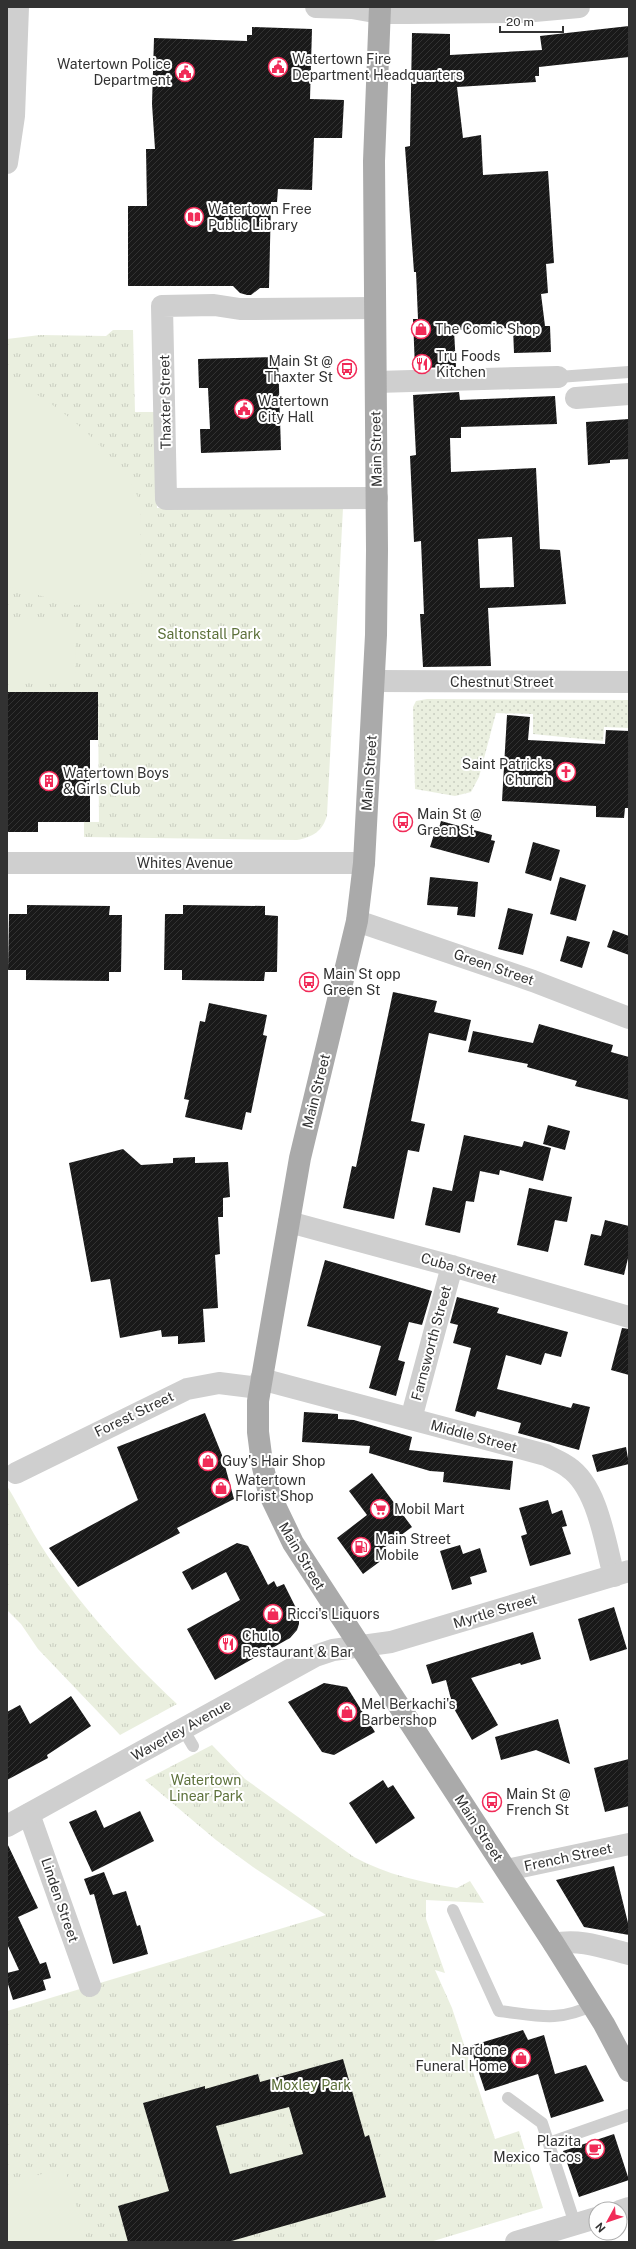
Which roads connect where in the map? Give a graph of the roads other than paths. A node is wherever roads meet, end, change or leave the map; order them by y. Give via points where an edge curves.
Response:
1 (18, 7) edge
2 (316, 7) edge
3 (579, 7) edge
4 (380, 10) edge
5 (7, 163) edge
6 (375, 308) junction
7 (629, 372) edge
8 (558, 377) joint
9 (376, 382) junction
10 (629, 394) edge
11 (576, 398) dead end
12 (377, 498) junction
13 (374, 681) junction
14 (629, 682) edge
15 (7, 863) edge
16 (364, 863) junction
17 (357, 921) junction
18 (629, 1018) edge
19 (289, 1222) junction
20 (452, 1266) junction
21 (629, 1317) edge
22 (260, 1384) junction
23 (411, 1419) junction
24 (16, 1473) dead end
25 (622, 1573) edge
26 (360, 1647) junction
27 (29, 1814) junction
28 (7, 1826) edge
29 (629, 1844) edge
30 (507, 1870) junction
31 (453, 1910) dead end
32 (554, 1944) junction
33 (629, 1954) edge
34 (90, 1986) dead end
35 (593, 2005) junction
36 (627, 2062) edge
37 (508, 2098) dead end
38 (629, 2115) edge
39 (549, 2144) junction
40 (588, 2220) edge
41 (576, 2224) junction
42 (516, 2242) edge

1 - 5 street via 14,116
2 - 4 street
3 - 4 street via 523,12
4 - 6 main road, Main Street via 374,161
6 - 9 main road, Main Street
6 - 12 street, Thaxter Street via 240,309 214,305 162,306 166,500
7 - 8 lane
8 - 9 street
9 - 12 main road, Main Street
10 - 11 street
12 - 13 main road, Main Street
13 - 14 street, Chestnut Street
13 - 16 main road, Main Street
15 - 16 street, Whites Avenue
16 - 17 main road, Main Street
17 - 18 street, Green Street via 533,981
17 - 19 main road, Main Street via 305,1134
19 - 20 street, Cuba Street
19 - 22 main road, Main Street
20 - 21 street, Cuba Street
20 - 23 street, Farnsworth Street
22 - 23 street, Middle Street
22 - 24 street, Forest Street via 219,1383 186,1389
22 - 26 main road, Main Street via 258,1432 269,1493 293,1543
23 - 25 street, Middle Street via 546,1456 568,1467 583,1481
25 - 26 street, Myrtle Street via 391,1642
26 - 27 street, Waverley Avenue via 332,1650 315,1656 188,1738
26 - 30 main road, Main Street
27 - 28 street, Waverley Avenue
27 - 34 street, Linden Street
29 - 30 street, French Street
30 - 32 main road, Main Street
31 - 35 lane via 499,2011 558,2017 576,2013
32 - 33 street via 583,1943
32 - 35 main road, Main Street
35 - 36 main road, Main Street
37 - 39 lane via 542,2124
38 - 39 lane
39 - 41 lane
40 - 41 street
41 - 42 street

